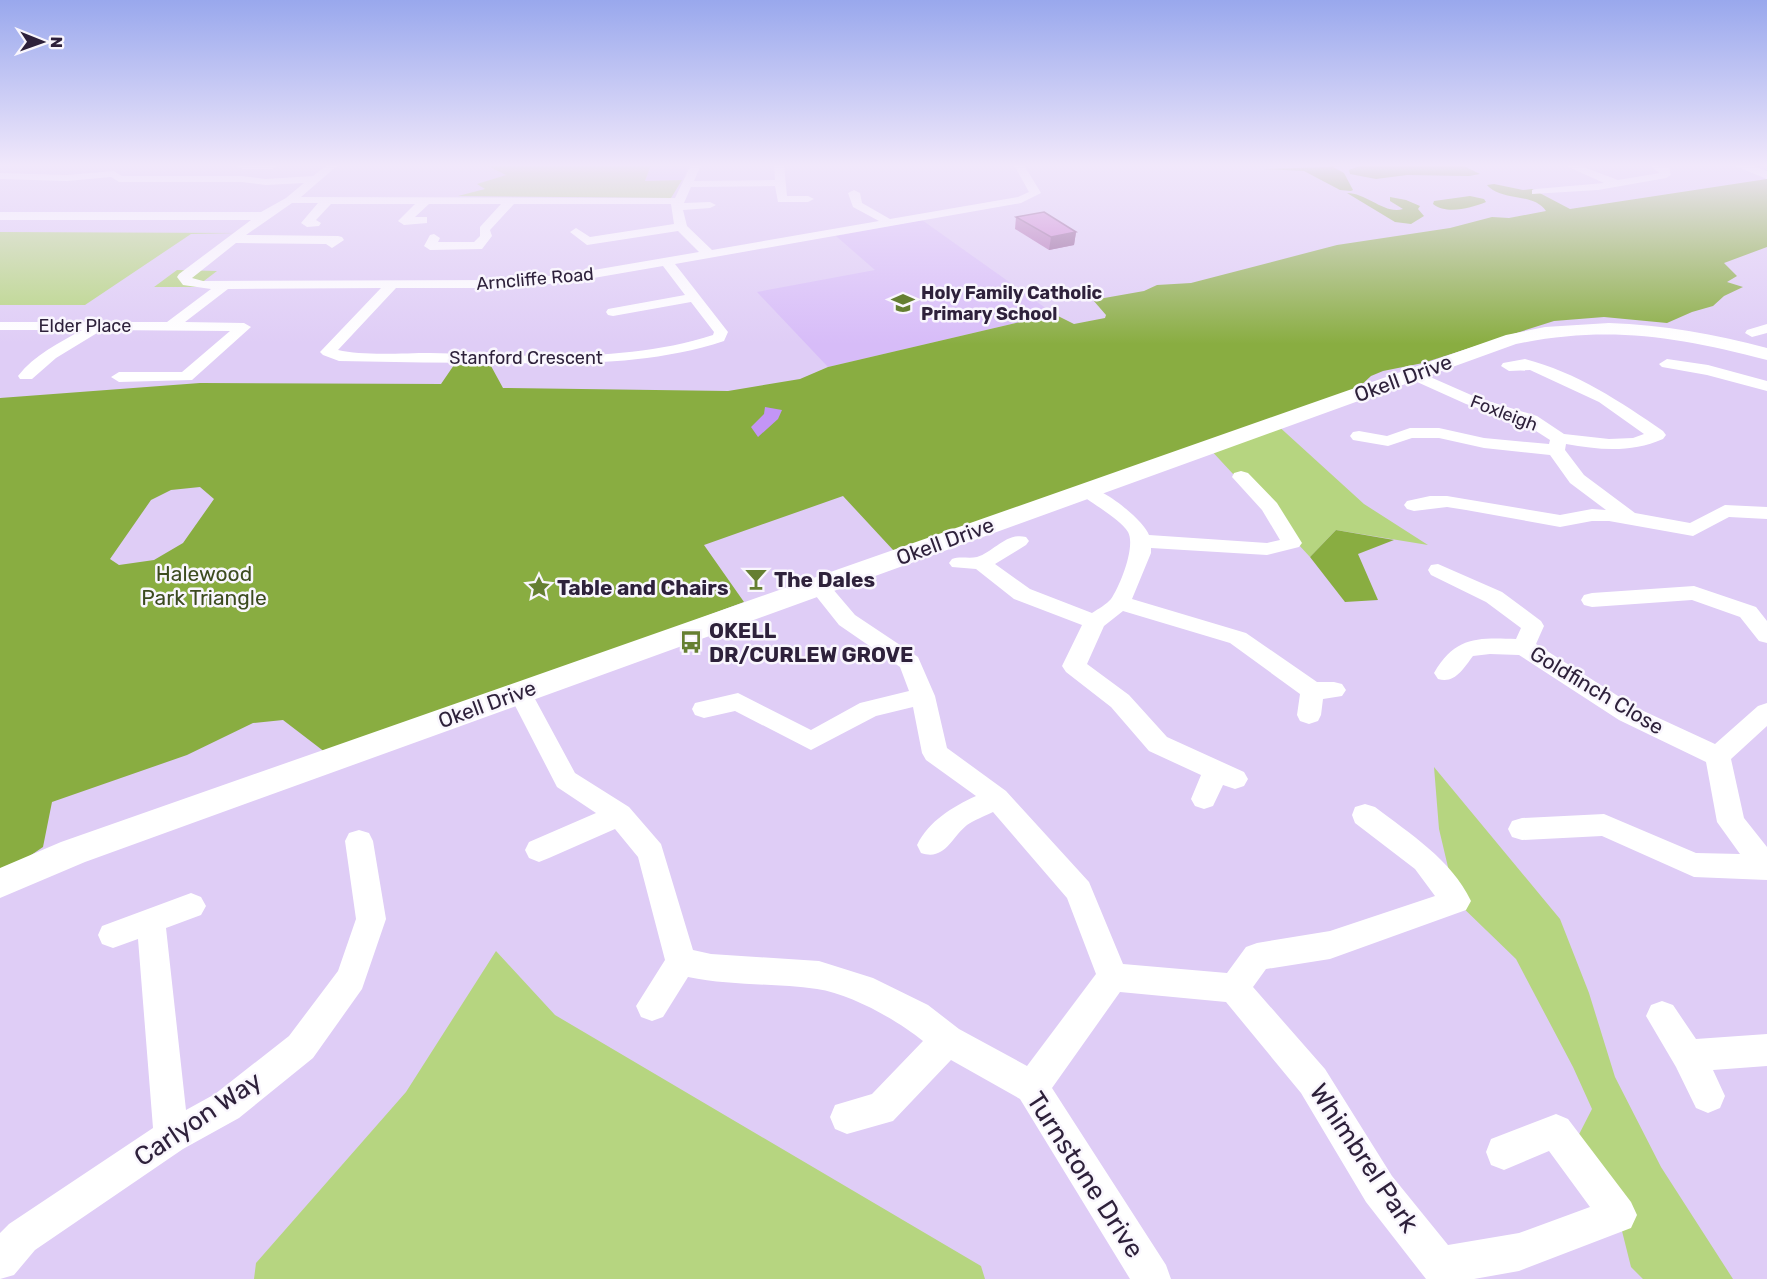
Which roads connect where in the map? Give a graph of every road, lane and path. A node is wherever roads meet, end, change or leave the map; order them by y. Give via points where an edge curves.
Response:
1 (253, 225) edge
2 (487, 225) edge
3 (885, 225) edge
4 (681, 227) joint
5 (576, 232) dead end
6 (434, 238) dead end
7 (236, 239) junction
8 (333, 244) dead end
9 (709, 254) junction
10 (667, 262) junction
11 (225, 285) junction
12 (392, 285) junction
13 (694, 297) junction
14 (614, 312) dead end
15 (0, 326) edge
16 (99, 326) junction
17 (170, 326) junction
18 (1767, 328) edge
19 (1752, 333) dead end
20 (1767, 354) edge
21 (1522, 363) dead end
22 (1667, 364) dead end
23 (1412, 374) junction
24 (26, 376) dead end
25 (119, 377) dead end
26 (1767, 386) edge
27 (1359, 436) dead end
28 (1557, 444) junction
29 (1241, 477) dead end
30 (1087, 490) junction
31 (1414, 505) dead end
32 (1767, 513) edge
33 (1628, 517) junction
34 (1018, 541) dead end
35 (1141, 541) junction
36 (1438, 570) dead end
37 (819, 586) junction
38 (1592, 600) dead end
39 (1120, 603) junction
40 (1095, 622) junction
41 (1767, 636) edge
42 (1524, 647) junction
43 (1446, 673) dead end
44 (520, 692) junction
45 (923, 696) junction
46 (704, 709) dead end
47 (1767, 712) edge
48 (1309, 715) dead end
49 (1718, 756) junction
50 (997, 798) junction
51 (1204, 799) dead end
52 (619, 815) junction
53 (1365, 815) dead end
54 (1522, 829) dead end
55 (359, 841) dead end
56 (931, 844) dead end
57 (539, 850) dead end
58 (1767, 867) edge
59 (0, 883) edge
60 (191, 906) dead end
61 (151, 922) junction
62 (113, 935) dead end
63 (681, 962) junction
64 (1113, 977) junction
65 (1234, 988) junction
66 (652, 1006) dead end
67 (1662, 1016) dead end
68 (947, 1041) junction
69 (1767, 1050) edge
70 (1688, 1056) junction
71 (1032, 1087) junction
72 (1708, 1096) dead end
73 (847, 1117) dead end
74 (171, 1137) junction
75 (1504, 1152) dead end
76 (0, 1261) edge
77 (1152, 1279) edge

1 - 7 street, Arncliffe Road
2 - 6 street via 478,252 430,246
3 - 9 street, Arncliffe Road
4 - 5 street via 587,241
4 - 9 street
7 - 8 street via 338,240
7 - 11 street, Arncliffe Road via 184,277 188,282
9 - 10 street, Arncliffe Road
10 - 12 street, Arncliffe Road via 515,284
10 - 13 street, Stanford Crescent
11 - 12 street, Arncliffe Road
11 - 17 street
12 - 13 street, Stanford Crescent via 328,352 339,356 487,359 643,356 699,346 719,338 721,332
13 - 14 street
15 - 16 street, Elder Place
16 - 17 street, Elder Place
16 - 24 street via 43,359
17 - 25 street, Elder Place via 248,323 186,377
18 - 19 street
20 - 23 street, Okell Drive via 1668,332 1575,328 1512,339
21 - 28 street via 1605,399 1657,435 1624,446
22 - 26 street
23 - 28 street, Foxleigh via 1472,401 1531,420
23 - 30 street, Okell Drive
27 - 28 street via 1388,441 1410,433 1439,433 1484,443
28 - 33 street, Foxleigh via 1577,478
29 - 35 street via 1270,507 1292,543 1267,549
30 - 35 street via 1128,520
30 - 37 street, Okell Drive
31 - 33 street via 1459,504 1562,521 1594,515
32 - 33 street via 1725,511 1693,530
34 - 40 street via 970,563 1022,594
35 - 39 street via 1141,553
36 - 42 street via 1494,597 1533,626
37 - 44 street, Okell Drive
37 - 45 street via 847,620 910,663
38 - 41 street via 1694,593 1748,612
39 - 40 street
39 - 48 street via 1238,638 1323,691
40 - 51 street via 1074,666 1120,701 1158,744 1226,774
42 - 43 street, Goldfinch Close via 1466,650
42 - 49 street, Goldfinch Close via 1629,714
44 - 52 street via 567,780
44 - 59 street, Okell Drive via 74,852
45 - 46 street via 869,709 811,741 738,702
45 - 50 street via 935,753
47 - 49 street
49 - 58 street via 1731,822
50 - 56 street via 958,817
50 - 64 street via 1079,891
52 - 57 street
52 - 63 street via 651,852
53 - 65 street via 1425,861 1456,901 1330,945 1257,957
54 - 58 street via 1604,825 1694,865
55 - 74 street, Carlyon Way via 371,919 351,979 301,1047 227,1106
60 - 61 street
61 - 62 street
61 - 74 street
63 - 66 street
63 - 68 street, Turnstone Drive via 711,968 819,975 882,997 917,1016
64 - 65 street
64 - 71 street
65 - 75 street, Whimbrel Park via 1313,1081 1379,1190 1440,1266 1519,1252 1618,1215 1556,1131
67 - 70 street
68 - 71 street, Turnstone Drive
68 - 73 street via 881,1109
69 - 70 street
70 - 72 street
71 - 77 street, Turnstone Drive
74 - 76 street, Carlyon Way via 22,1237

